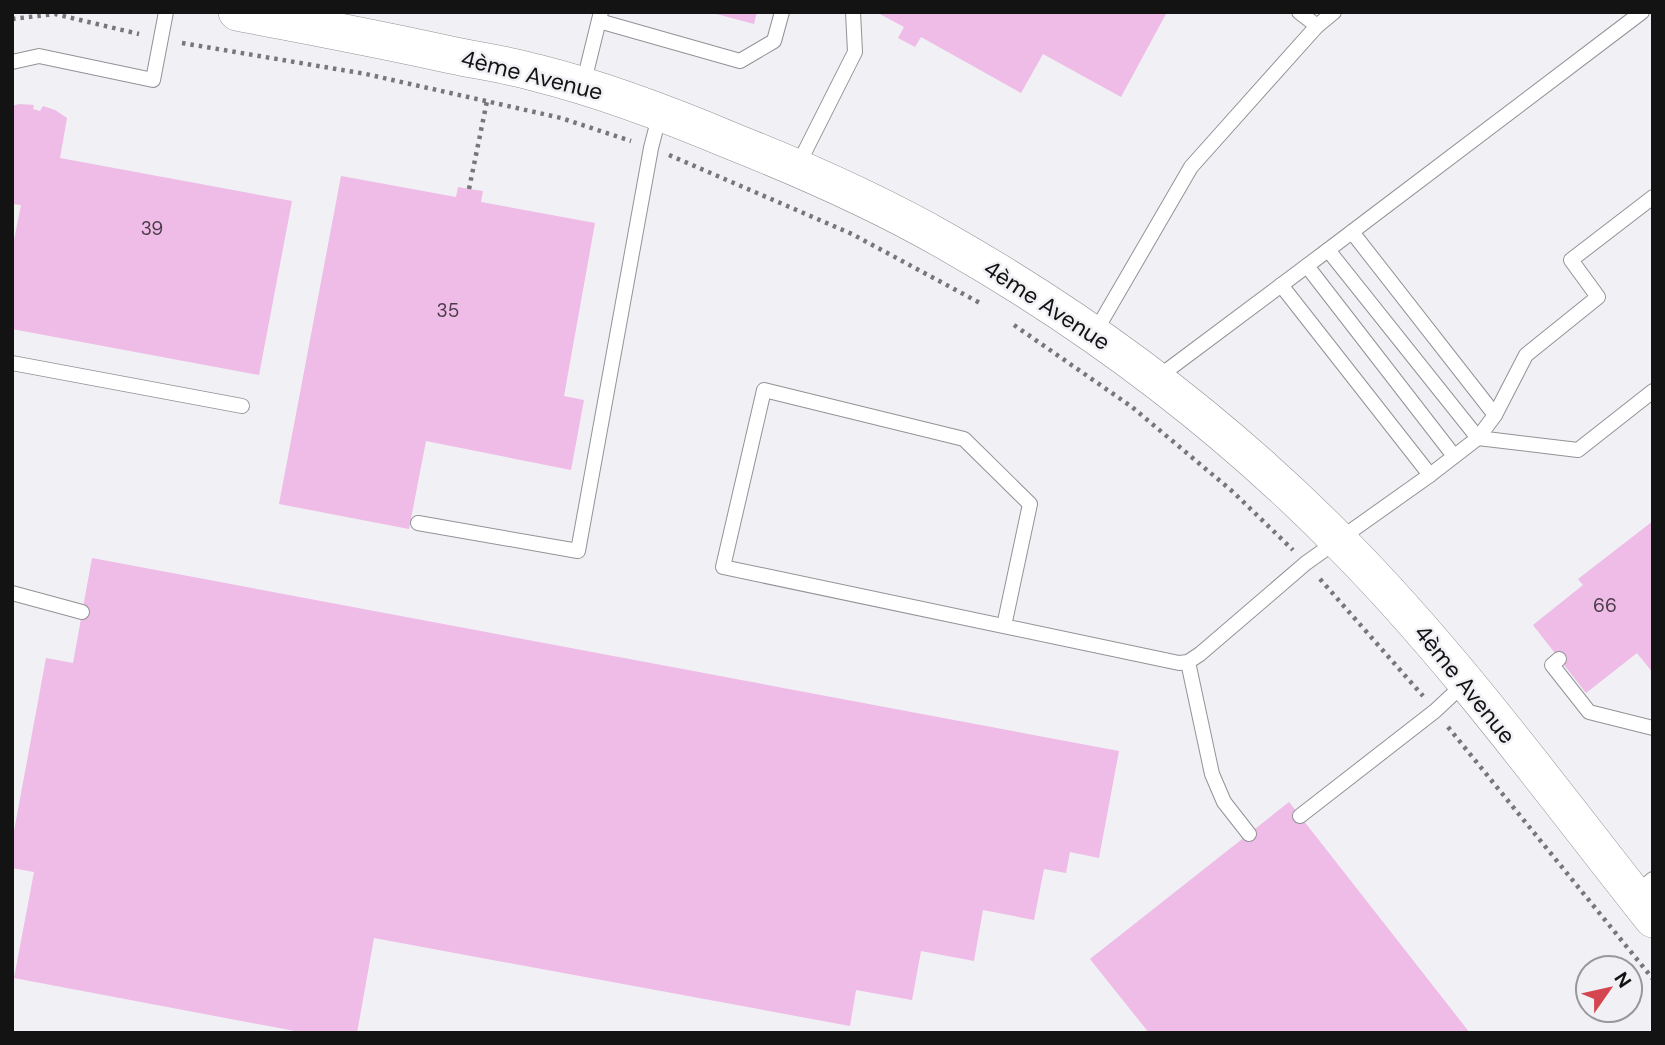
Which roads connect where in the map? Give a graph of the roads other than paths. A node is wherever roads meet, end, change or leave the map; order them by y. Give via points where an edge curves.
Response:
1 (166, 12) edge
2 (237, 12) edge
3 (782, 12) edge
4 (853, 12) edge
5 (1299, 12) edge
6 (1334, 12) edge
7 (1642, 12) edge
8 (600, 16) edge
9 (1317, 26) junction
10 (12, 62) edge
11 (583, 86) junction
12 (661, 112) junction
13 (797, 167) junction
14 (1653, 197) edge
15 (1352, 233) junction
16 (1328, 250) junction
17 (1307, 266) junction
18 (1280, 285) junction
19 (1094, 334) junction
20 (12, 363) edge
21 (1155, 379) junction
22 (1653, 391) edge
23 (242, 406) dead end
24 (1495, 415) junction
25 (1478, 438) junction
26 (1454, 456) junction
27 (1430, 475) junction
28 (418, 523) dead end
29 (1339, 541) junction
30 (12, 593) edge
31 (82, 612) dead end
32 (1004, 626) junction
33 (1559, 659) dead end
34 (1188, 662) junction
35 (1466, 682) junction
36 (1653, 728) edge
37 (1300, 816) dead end
38 (1249, 834) dead end
39 (1646, 898) edge

1 - 10 lane via 153,80 39,56
2 - 11 street, 4ème Avenue via 536,72
3 - 8 lane via 774,41 740,61
4 - 13 lane via 855,52
5 - 9 lane
6 - 9 lane
7 - 15 lane
8 - 11 lane
9 - 19 lane via 1191,167
11 - 12 street, 4ème Avenue
12 - 13 street, 4ème Avenue
12 - 28 lane via 578,551
13 - 19 street, 4ème Avenue via 946,241
14 - 24 lane via 1571,260 1598,298 1527,355
15 - 16 lane
15 - 24 lane
16 - 17 lane
16 - 25 lane
17 - 18 lane
17 - 26 lane
18 - 21 lane
18 - 27 lane
19 - 21 street, 4ème Avenue
20 - 23 lane
21 - 29 street, 4ème Avenue via 1247,454
22 - 25 lane via 1578,450
24 - 25 lane
25 - 26 lane
26 - 27 lane
27 - 29 lane
29 - 34 lane
29 - 35 street, 4ème Avenue
30 - 31 lane
32 - 32 lane via 723,567 765,390 964,439 1020,494 1030,504
32 - 34 lane
33 - 36 lane via 1552,665 1589,712
34 - 38 lane via 1212,774 1224,802
35 - 37 lane
35 - 39 street, 4ème Avenue

